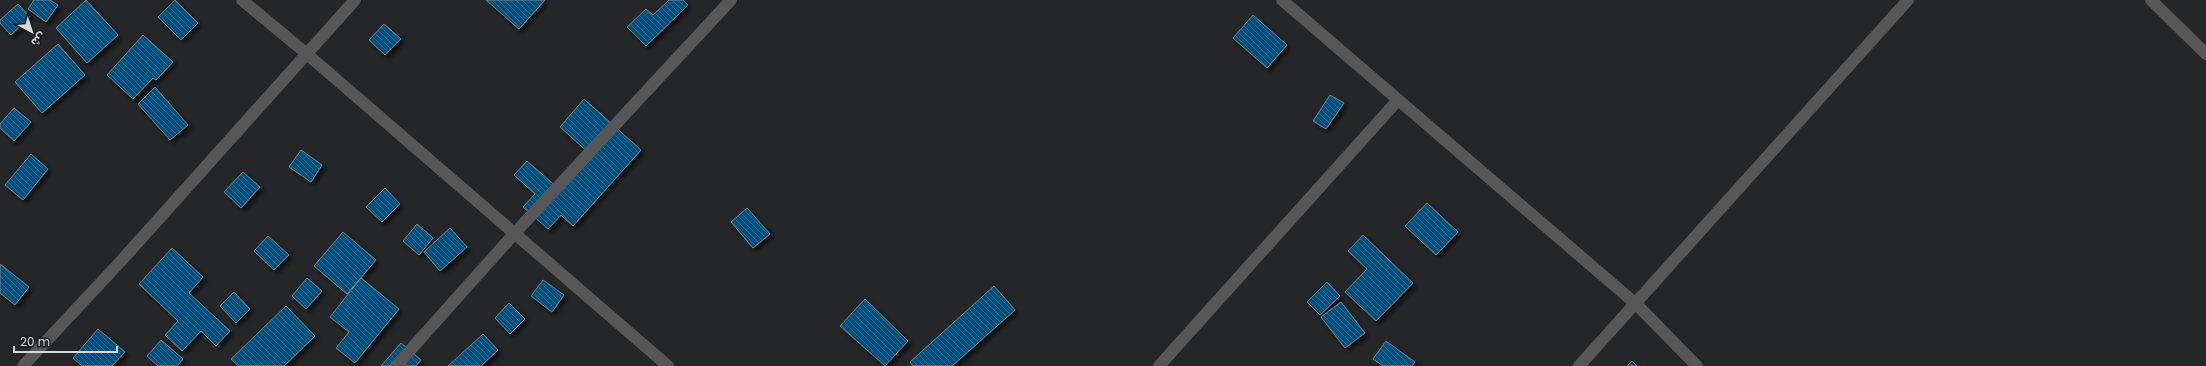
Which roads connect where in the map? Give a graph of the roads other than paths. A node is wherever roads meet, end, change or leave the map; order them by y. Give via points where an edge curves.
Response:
1 (242, 0) edge
2 (355, 0) edge
3 (731, 0) edge
4 (1282, 0) edge
5 (1908, 0) edge
6 (2152, 0) edge
7 (307, 54) junction
8 (2206, 54) edge
9 (1398, 100) junction
10 (514, 234) junction
11 (1636, 304) junction
12 (23, 366) edge
13 (396, 366) edge
14 (668, 366) edge
15 (1159, 366) edge
16 (1578, 366) edge
17 (1697, 366) edge

1 - 7 street
2 - 7 street
3 - 10 street
4 - 9 street
5 - 11 street
6 - 8 street
7 - 10 street
7 - 12 street
9 - 11 street
9 - 15 street
10 - 13 street
10 - 14 street
11 - 16 street
11 - 17 street

